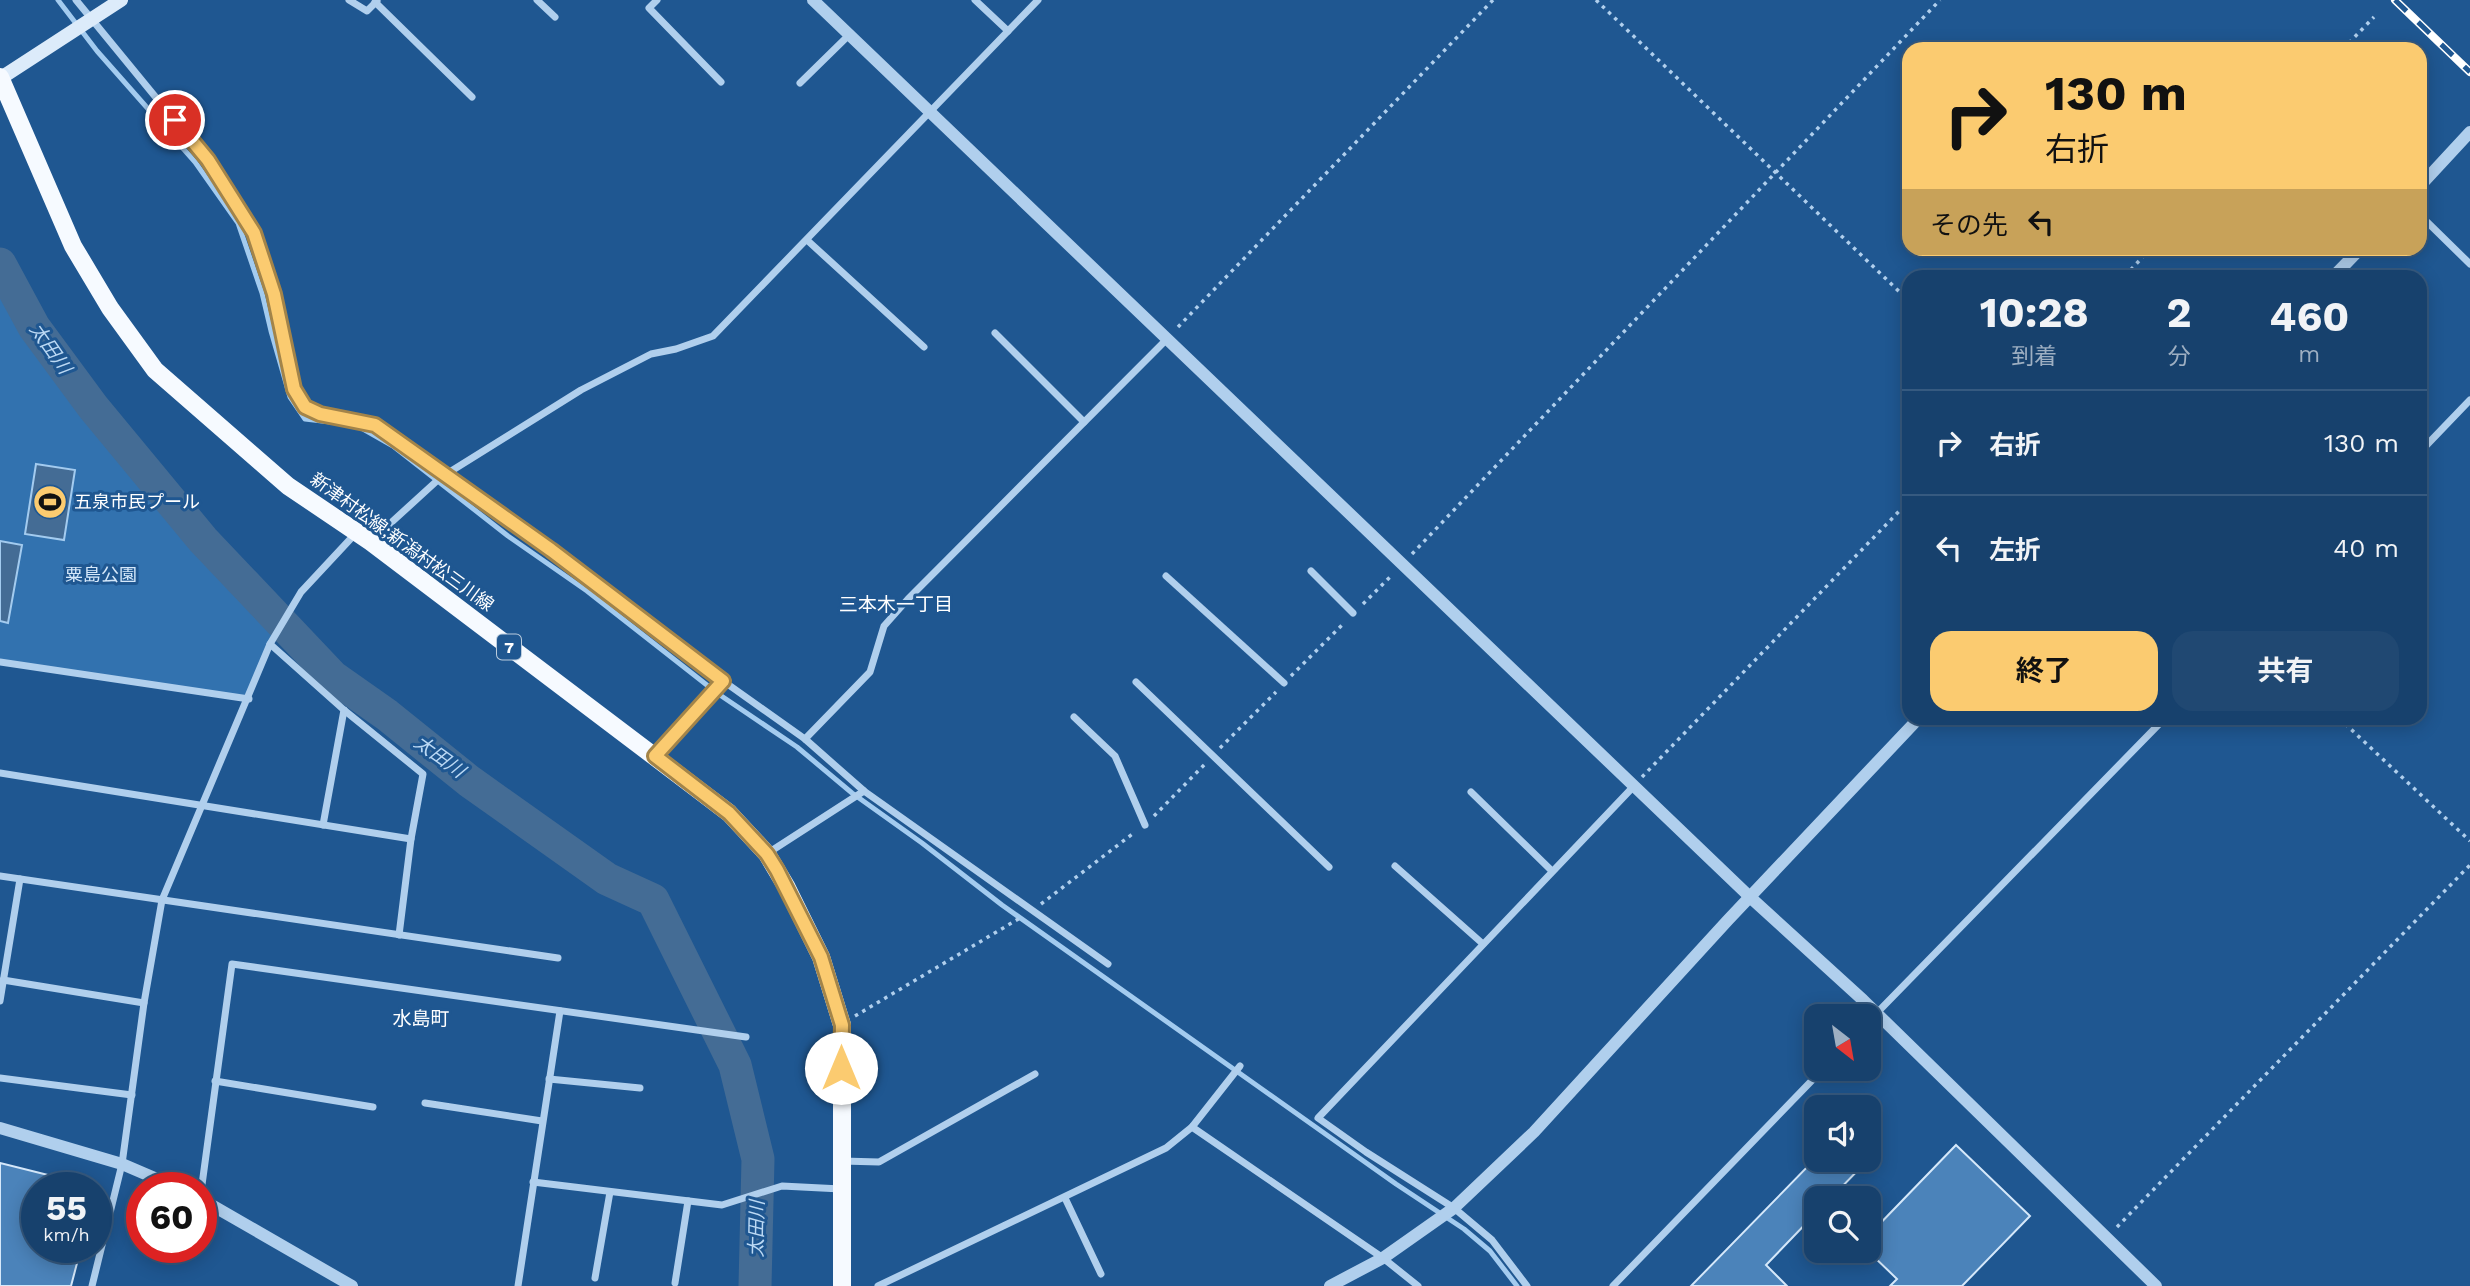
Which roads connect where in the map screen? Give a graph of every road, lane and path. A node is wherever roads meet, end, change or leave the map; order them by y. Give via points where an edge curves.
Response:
1 (76, 0) edge
2 (121, 0) edge
3 (349, 0) edge
4 (537, 0) edge
5 (657, 0) edge
6 (813, 0) edge
7 (975, 0) edge
8 (1038, 0) edge
9 (1493, 0) edge
10 (1597, 0) edge
11 (1940, 0) edge
12 (376, 1) edge
13 (555, 17) dead end
14 (2374, 17) dead end
15 (94, 19) junction
16 (1008, 31) junction
17 (849, 35) junction
18 (2350, 42) edge
19 (0, 78) edge
20 (721, 82) dead end
21 (800, 83) dead end
22 (472, 97) dead end
23 (930, 112) junction
24 (2470, 132) edge
25 (1776, 171) junction
26 (2427, 178) edge
27 (2427, 222) edge
28 (807, 240) junction
29 (2144, 256) edge
30 (2353, 256) edge
31 (2470, 264) edge
32 (2131, 270) edge
33 (2340, 270) edge
34 (1902, 294) edge
35 (995, 333) dead end
36 (1167, 339) junction
37 (925, 347) dead end
38 (2470, 400) edge
39 (1084, 422) junction
40 (2427, 446) edge
41 (446, 474) junction
42 (1902, 508) edge
43 (364, 537) junction
44 (1402, 564) junction
45 (1311, 571) dead end
46 (1166, 576) dead end
47 (1353, 613) dead end
48 (270, 644) junction
49 (0, 662) edge
50 (723, 681) junction
51 (1136, 682) dead end
52 (1284, 683) dead end
53 (249, 699) junction
54 (344, 710) junction
55 (1074, 717) dead end
56 (1912, 725) edge
57 (2158, 725) edge
58 (2346, 725) edge
59 (805, 739) junction
60 (655, 756) junction
61 (0, 773) edge
62 (1634, 786) junction
63 (864, 791) junction
64 (1471, 792) dead end
65 (204, 805) junction
66 (323, 825) junction
67 (1145, 825) dead end
68 (411, 839) junction
69 (2470, 841) edge
70 (767, 854) junction
71 (2470, 865) edge
72 (1395, 866) dead end
73 (1329, 867) dead end
74 (1552, 871) junction
75 (0, 876) edge
76 (20, 879) junction
77 (1751, 898) junction
78 (162, 901) junction
79 (1025, 915) dead end
80 (399, 935) junction
81 (1483, 944) junction
82 (558, 958) dead end
83 (1108, 964) dead end
84 (3, 980) junction
85 (0, 1001) edge
86 (144, 1003) junction
87 (1859, 1004) edge
88 (1881, 1008) edge
89 (560, 1011) junction
90 (842, 1025) junction
91 (1881, 1026) edge
92 (746, 1037) dead end
93 (1240, 1066) dead end
94 (1035, 1074) dead end
95 (0, 1078) edge
96 (549, 1079) junction
97 (215, 1081) junction
98 (1810, 1082) edge
99 (640, 1088) dead end
100 (132, 1095) junction
101 (425, 1103) dead end
102 (373, 1107) dead end
103 (542, 1121) junction
104 (1192, 1127) junction
105 (0, 1128) edge
106 (842, 1161) junction
107 (122, 1164) junction
108 (141, 1172) edge
109 (204, 1172) edge
110 (533, 1182) junction
111 (842, 1189) junction
112 (610, 1192) junction
113 (1065, 1198) junction
114 (688, 1201) junction
115 (217, 1208) edge
116 (1454, 1208) junction
117 (2106, 1238) junction
118 (1383, 1258) junction
119 (1101, 1274) dead end
120 (595, 1278) dead end
121 (676, 1283) dead end
122 (350, 1285) edge
123 (92, 1286) edge
124 (518, 1286) edge
125 (842, 1286) edge
126 (878, 1286) edge
127 (1330, 1286) edge
128 (1418, 1286) edge
129 (1527, 1286) edge
130 (1613, 1286) edge
131 (2156, 1286) edge

1 - 15 street
2 - 15 main road
3 - 12 street via 367,11
4 - 13 street
5 - 20 street via 649,8
6 - 17 street
7 - 16 street
8 - 16 street
9 - 36 path
10 - 25 path
11 - 25 path
12 - 22 street
14 - 18 path
15 - 19 main road
15 - 41 street via 208,160 254,233 274,294 294,389 305,407 375,425
16 - 23 street
17 - 21 street
17 - 23 street
19 - 43 main road, 新津村松線;新潟村松三川線 / 7 via 73,246 110,308 155,369 288,486
23 - 28 street
23 - 36 street
24 - 26 street
25 - 34 path
25 - 44 path
27 - 31 street
28 - 37 street
28 - 41 street via 713,336 651,354 581,390
29 - 32 path
30 - 33 street
35 - 39 street
36 - 39 street
36 - 44 street
38 - 40 street
39 - 59 street via 884,626 870,672
41 - 43 street
41 - 50 street
42 - 62 path
43 - 48 street via 301,592
43 - 60 main road, 新津村松線;新潟村松三川線 / 7
44 - 62 street
45 - 47 street
46 - 52 street
48 - 53 street
48 - 54 street
49 - 53 street
50 - 59 street
50 - 60 street
51 - 73 street
53 - 65 street
54 - 66 street
54 - 68 street via 423,775
55 - 67 street via 1115,756
56 - 77 street
57 - 88 street
58 - 69 path
59 - 63 street
60 - 70 main road, 新津村松線;新潟村松三川線 / 7 via 729,813
61 - 65 street
62 - 74 street
62 - 77 street
63 - 70 street
63 - 83 street
64 - 74 street
65 - 66 street
65 - 78 street
66 - 68 street
68 - 80 street
70 - 90 main road, 新津村松線;新潟村松三川線 / 7 via 821,957
71 - 117 path
72 - 81 street
74 - 81 street
75 - 76 street
76 - 78 street
76 - 84 street
77 - 87 street
77 - 116 street via 1534,1132
78 - 80 street
78 - 86 street
79 - 90 path
80 - 82 street
81 - 116 street via 1318,1118
84 - 85 street
84 - 86 street
86 - 100 street
89 - 92 street
89 - 96 street
89 - 97 street via 232,964
90 - 106 main road, 新津村松線;新潟村松三川線 / 7
91 - 117 street
93 - 104 street
94 - 106 street via 880,1162
95 - 100 street
96 - 99 street
96 - 103 street
97 - 102 street
97 - 109 street
98 - 130 street
100 - 107 street
101 - 103 street
103 - 110 street
104 - 113 street via 1166,1148
104 - 118 street
105 - 107 street
106 - 111 main road, 新津村松線;新潟村松三川線 / 7
107 - 108 street
107 - 123 street
110 - 112 street
110 - 124 street
111 - 114 street via 782,1186 722,1205
111 - 125 main road, 新津村松線;新潟村松三川線 / 7
112 - 114 street
112 - 120 street
113 - 119 street
113 - 126 street
114 - 121 street
115 - 122 street
116 - 118 street
116 - 129 street via 1492,1240
117 - 131 street
118 - 127 street
118 - 128 street

